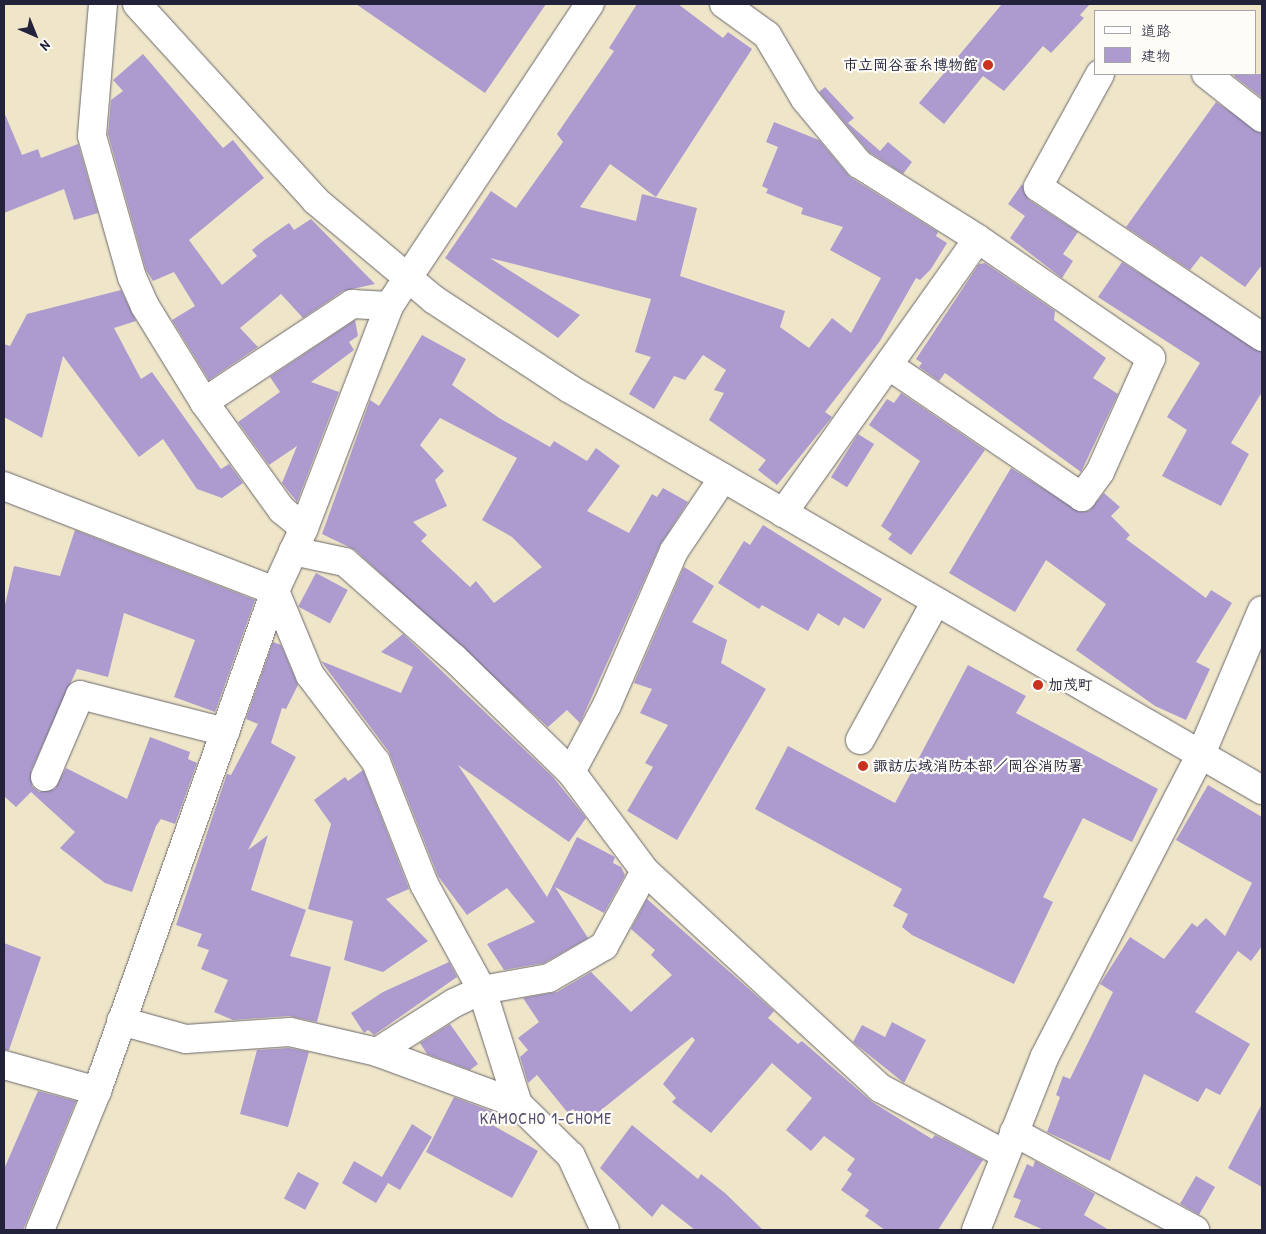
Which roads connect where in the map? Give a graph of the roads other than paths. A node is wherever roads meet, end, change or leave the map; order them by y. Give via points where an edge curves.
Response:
1 (103, 4) edge
2 (137, 4) edge
3 (590, 4) edge
4 (724, 4) edge
5 (1099, 75) edge
6 (1207, 75) edge
7 (1262, 118) edge
8 (978, 239) junction
9 (405, 277) junction
10 (389, 306) junction
11 (1262, 337) edge
12 (890, 366) junction
13 (204, 402) junction
14 (723, 478) junction
15 (4, 486) edge
16 (783, 513) junction
17 (299, 540) junction
18 (276, 591) junction
19 (936, 601) junction
20 (1262, 610) edge
21 (225, 732) junction
22 (860, 740) dead end
23 (1201, 754) junction
24 (571, 772) junction
25 (45, 777) dead end
26 (1262, 790) edge
27 (645, 871) junction
28 (482, 990) junction
29 (121, 1021) junction
30 (376, 1052) junction
31 (4, 1065) edge
32 (97, 1091) junction
33 (518, 1104) junction
34 (1009, 1143) junction
35 (40, 1230) edge
36 (604, 1230) edge
37 (976, 1230) edge
38 (1195, 1230) edge

1 - 13 street via 92,136 132,277 145,306
2 - 9 street via 316,201
3 - 9 street
4 - 8 street via 767,35 805,99 859,164
5 - 11 street via 1038,187
6 - 7 street
8 - 12 street
8 - 12 street via 1151,358 1100,472 1082,496
9 - 10 street
9 - 14 street via 514,354
10 - 13 street via 352,304
10 - 17 street
12 - 16 street
13 - 17 street via 282,510
14 - 16 street
14 - 24 street via 674,550 607,705
15 - 18 street
16 - 19 street
17 - 18 street
17 - 24 street via 345,562 454,658
18 - 21 street
18 - 28 street via 310,675 376,762 424,884
19 - 22 street
19 - 23 street
20 - 23 street
21 - 25 street via 80,695
21 - 29 street
23 - 26 street
23 - 34 street via 1045,1056
24 - 27 street
27 - 28 street via 604,946 549,978
27 - 34 street via 880,1088
28 - 30 street via 454,1003
28 - 33 street
29 - 30 street via 186,1039 290,1032
29 - 32 street
30 - 33 street
31 - 32 street
32 - 35 street
33 - 36 street via 571,1156
34 - 37 street
34 - 38 street

